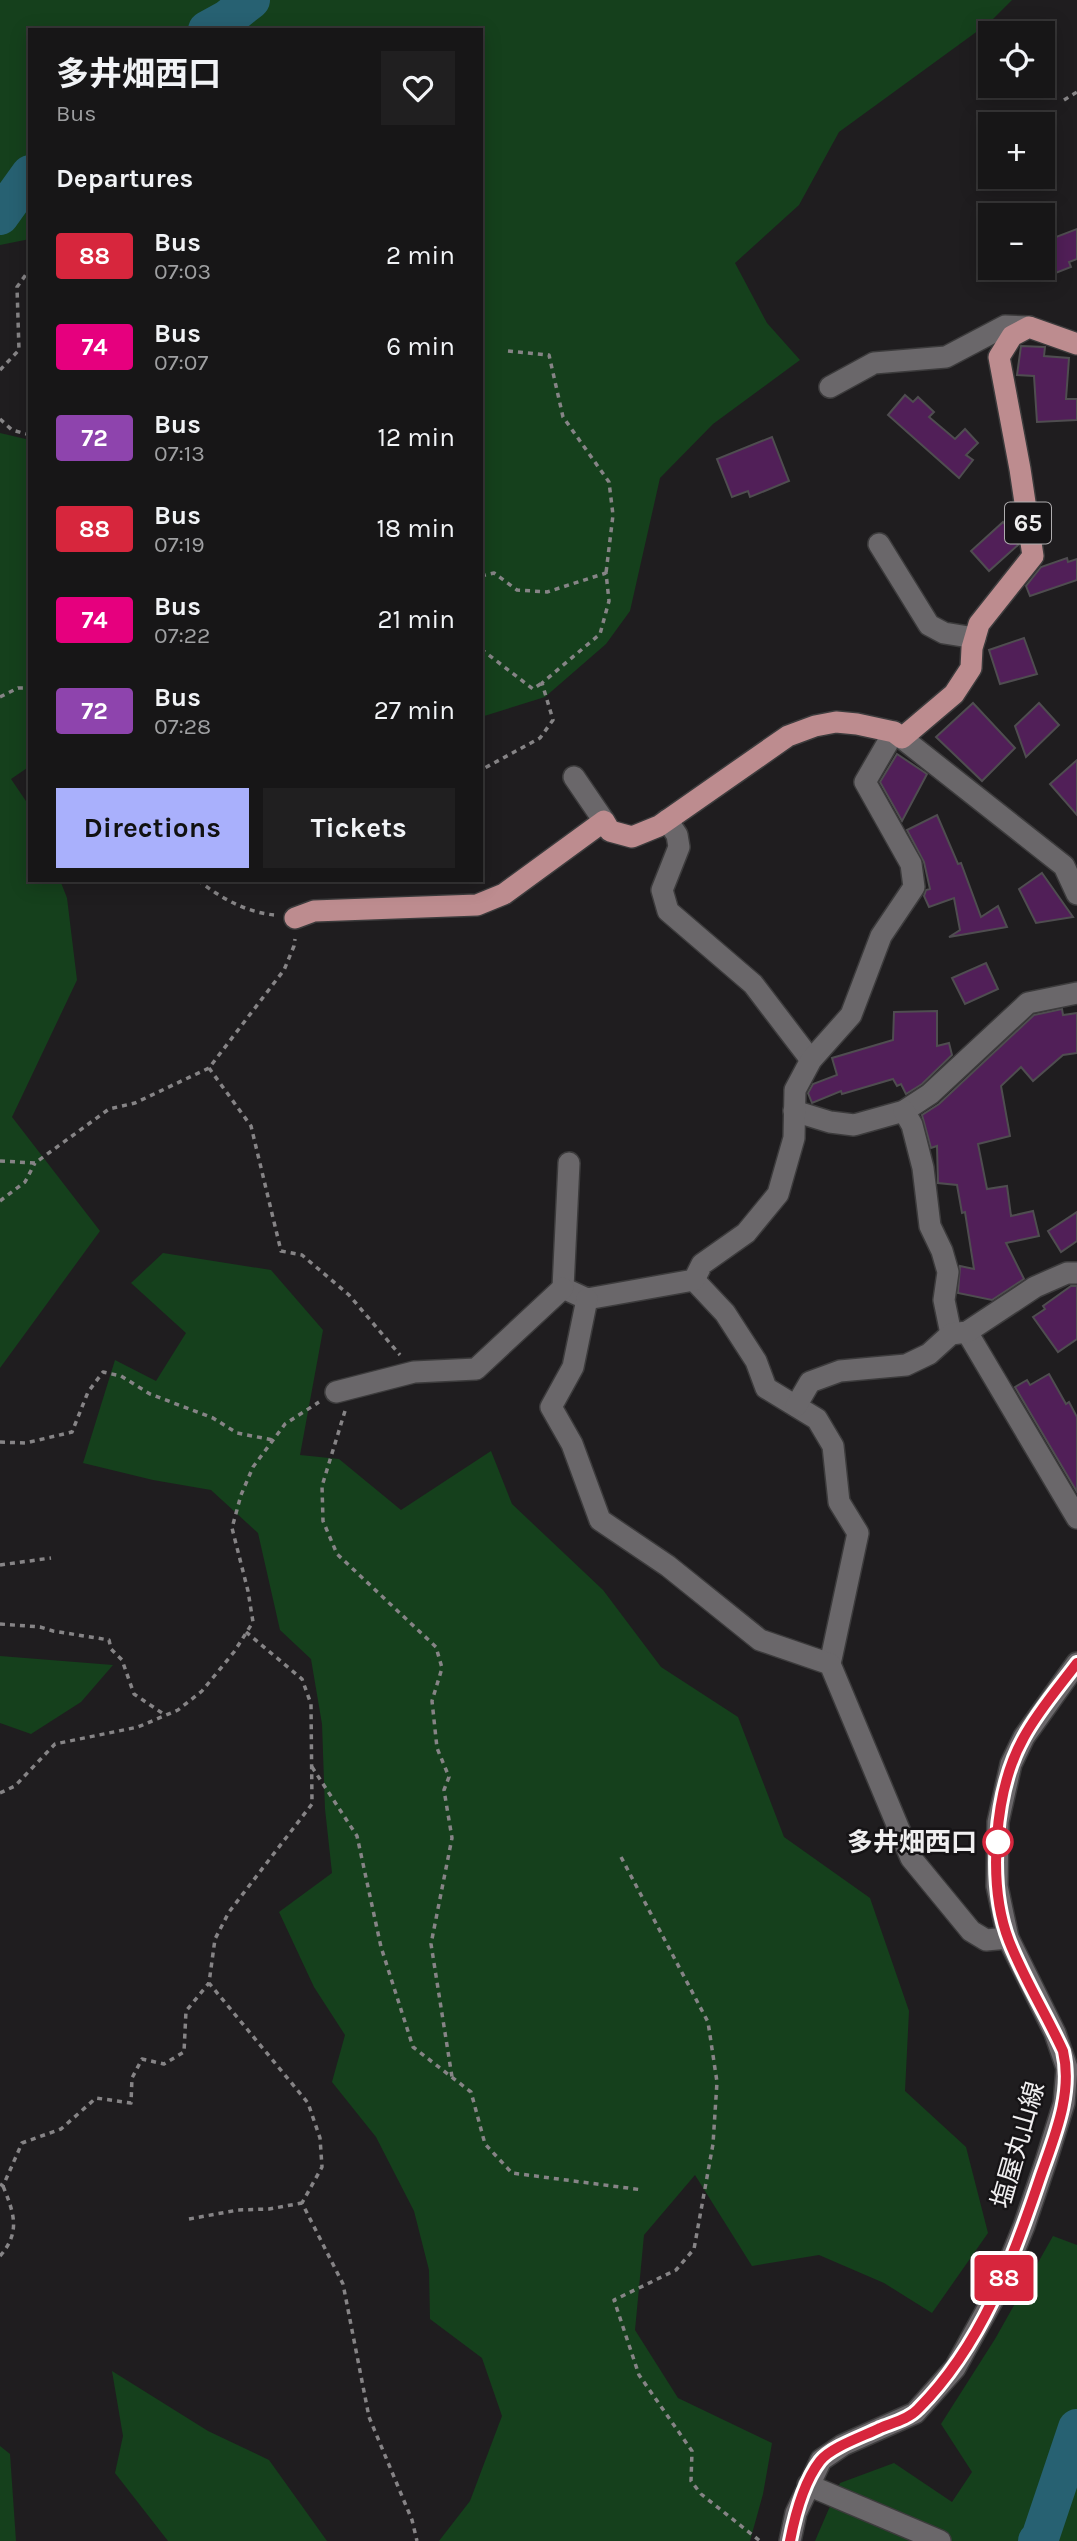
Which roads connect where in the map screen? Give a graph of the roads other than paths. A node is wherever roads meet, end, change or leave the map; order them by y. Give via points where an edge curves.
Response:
1 (1029, 327) junction
2 (1077, 344) edge
3 (830, 387) dead end
4 (878, 544) dead end
5 (975, 638) junction
6 (898, 735) junction
7 (574, 777) dead end
8 (667, 820) junction
9 (604, 821) junction
10 (1077, 894) edge
11 (295, 918) road end
12 (1077, 993) edge
13 (811, 1060) junction
14 (794, 1111) junction
15 (904, 1111) junction
16 (569, 1163) dead end
17 (1077, 1273) edge
18 (694, 1280) junction
19 (564, 1288) junction
20 (587, 1299) junction
21 (959, 1333) junction
22 (344, 1390) road end
23 (796, 1406) junction
24 (1077, 1518) edge
25 (1077, 1663) edge
26 (830, 1664) junction
27 (1008, 1938) junction
28 (808, 2485) junction
29 (790, 2541) edge
30 (940, 2541) edge

1 - 2 main road
1 - 3 street via 1005,326 946,357 874,363
1 - 5 main road, 65 via 1012,336 999,357 1033,556 979,624
4 - 5 street via 929,625 944,633
5 - 6 main road, 65 via 971,668 954,694
6 - 8 main road via 857,724 815,726 788,736
6 - 10 street via 1064,866
6 - 13 street via 865,782 911,864 914,887 881,936 851,1015
7 - 9 street
8 - 9 main road via 632,837 610,831
8 - 13 street via 679,847 662,890 668,911 753,984
9 - 11 main road via 504,894 477,905 314,911
12 - 15 street via 1028,1003 930,1094
13 - 14 street via 795,1090
14 - 15 street via 854,1125
14 - 18 street via 794,1138 778,1194 746,1233 702,1264
15 - 21 street via 923,1168 930,1226 948,1272 944,1300
16 - 19 street
17 - 21 street via 1035,1287
18 - 20 street
18 - 23 street via 724,1313 756,1361 766,1388
19 - 20 street
19 - 22 street via 476,1368 414,1372
20 - 26 street via 573,1367 551,1407 572,1444 600,1520 668,1566 760,1640
21 - 23 street via 906,1365 840,1371 810,1382
21 - 24 street
23 - 26 street via 817,1419 833,1446 839,1502 859,1534
25 - 27 street, 塩屋丸山線 via 1024,1737 1012,1764 998,1822 997,1886
26 - 27 street via 911,1858 971,1931 986,1940
27 - 28 street, 塩屋丸山線 via 1067,2068 1064,2103 1024,2226 999,2290 954,2368 934,2393 915,2413 843,2445 821,2460
28 - 29 street, 塩屋丸山線
28 - 30 street

